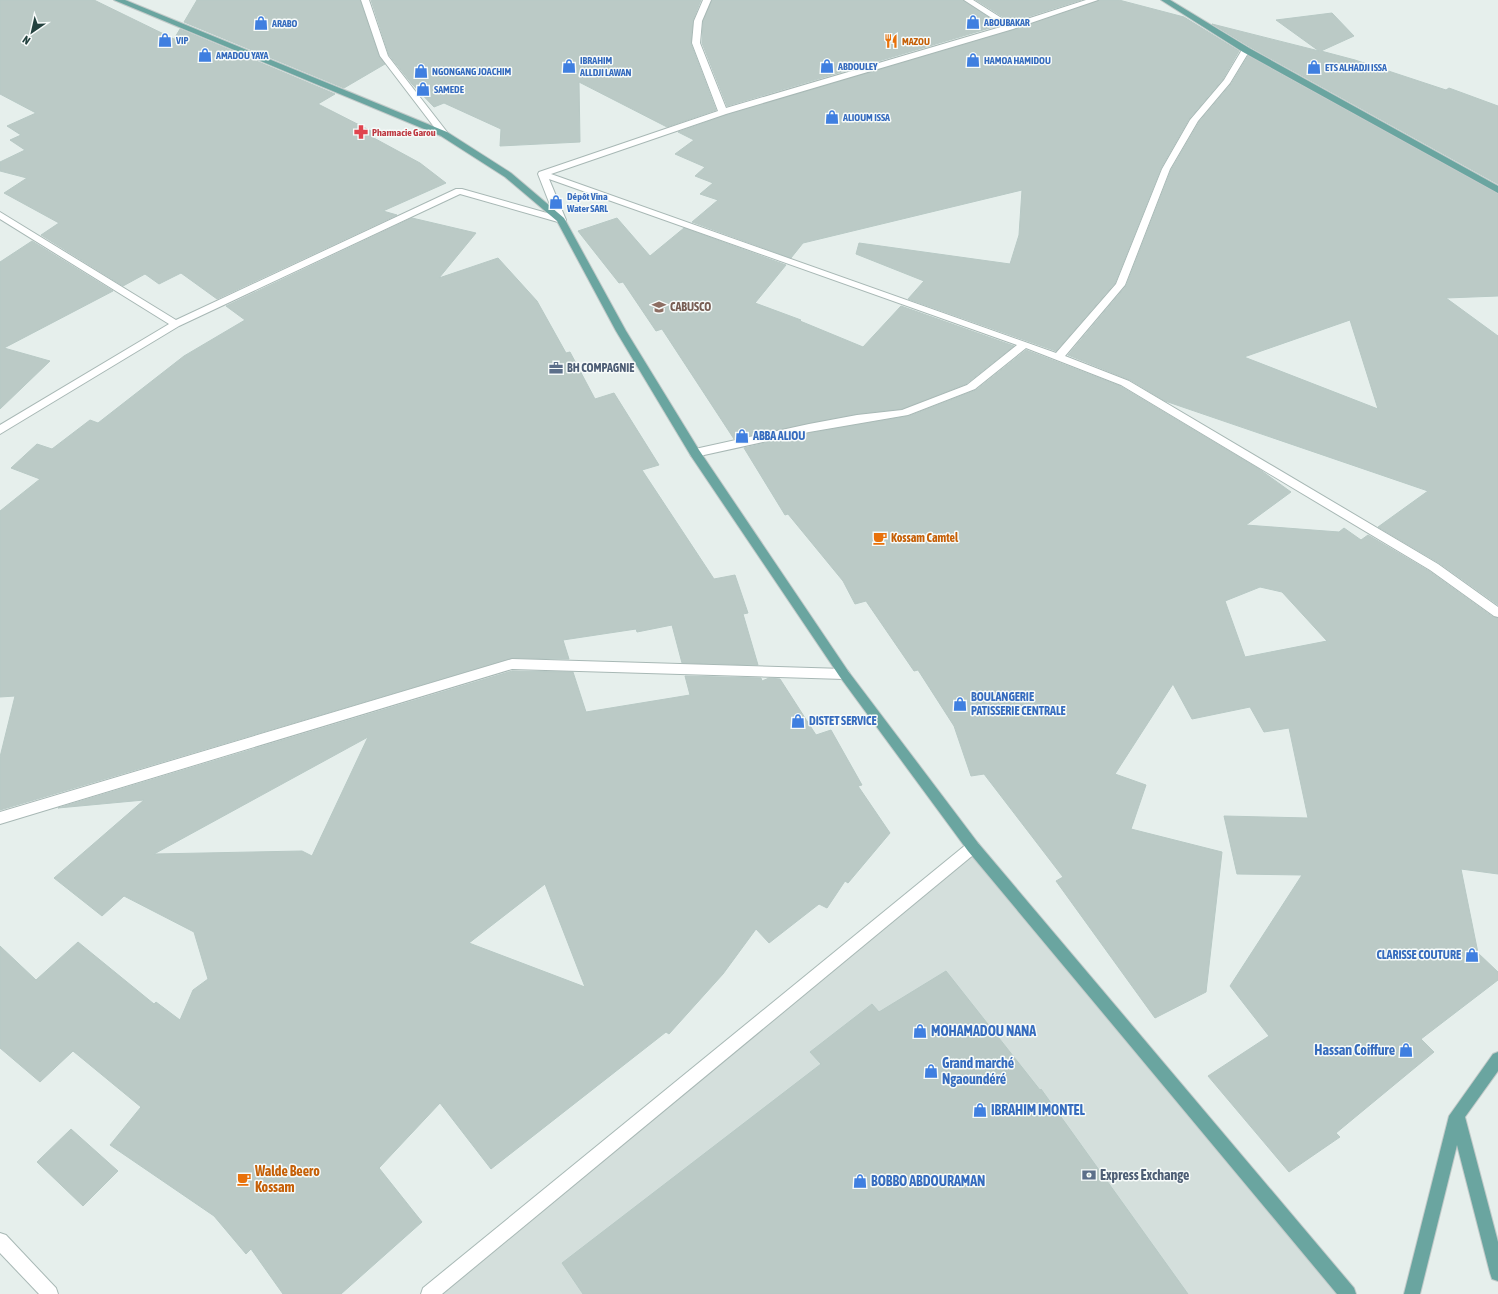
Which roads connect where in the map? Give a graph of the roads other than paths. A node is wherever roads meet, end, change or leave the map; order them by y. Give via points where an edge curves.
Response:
1 (365, 0) edge
2 (707, 0) edge
3 (968, 0) edge
4 (1094, 0) edge
5 (1165, 0) edge
6 (120, 1) edge
7 (1010, 27) junction
8 (1246, 50) junction
9 (723, 112) junction
10 (444, 134) junction
11 (542, 174) junction
12 (1498, 190) edge
13 (0, 215) edge
14 (561, 220) junction
15 (176, 324) junction
16 (1025, 344) junction
17 (1058, 357) junction
18 (0, 430) edge
19 (694, 454) junction
20 (1498, 613) edge
21 (844, 674) junction
22 (0, 818) edge
23 (973, 847) junction
24 (1498, 1059) edge
25 (1457, 1116) junction
26 (0, 1241) edge
27 (1498, 1273) edge
28 (50, 1294) edge
29 (429, 1294) edge
30 (1348, 1294) edge
31 (1412, 1294) edge

1 - 10 street via 384,56
2 - 9 street via 698,21 696,43
3 - 7 street
4 - 7 street
5 - 8 main road
6 - 10 main road
7 - 9 street
8 - 12 main road
8 - 17 street via 1227,81 1194,120 1166,169 1120,285
9 - 11 street
10 - 14 main road via 508,175
11 - 14 street
11 - 16 street
13 - 15 street
14 - 15 street via 459,191
14 - 19 main road via 621,331
15 - 18 street
16 - 17 street
16 - 19 street via 971,387 904,413 809,428
17 - 20 street via 1125,383 1434,567
19 - 21 main road
21 - 22 street via 512,664
21 - 23 main road
23 - 29 street
23 - 30 main road
24 - 25 main road
25 - 27 main road
25 - 31 main road
26 - 28 street

